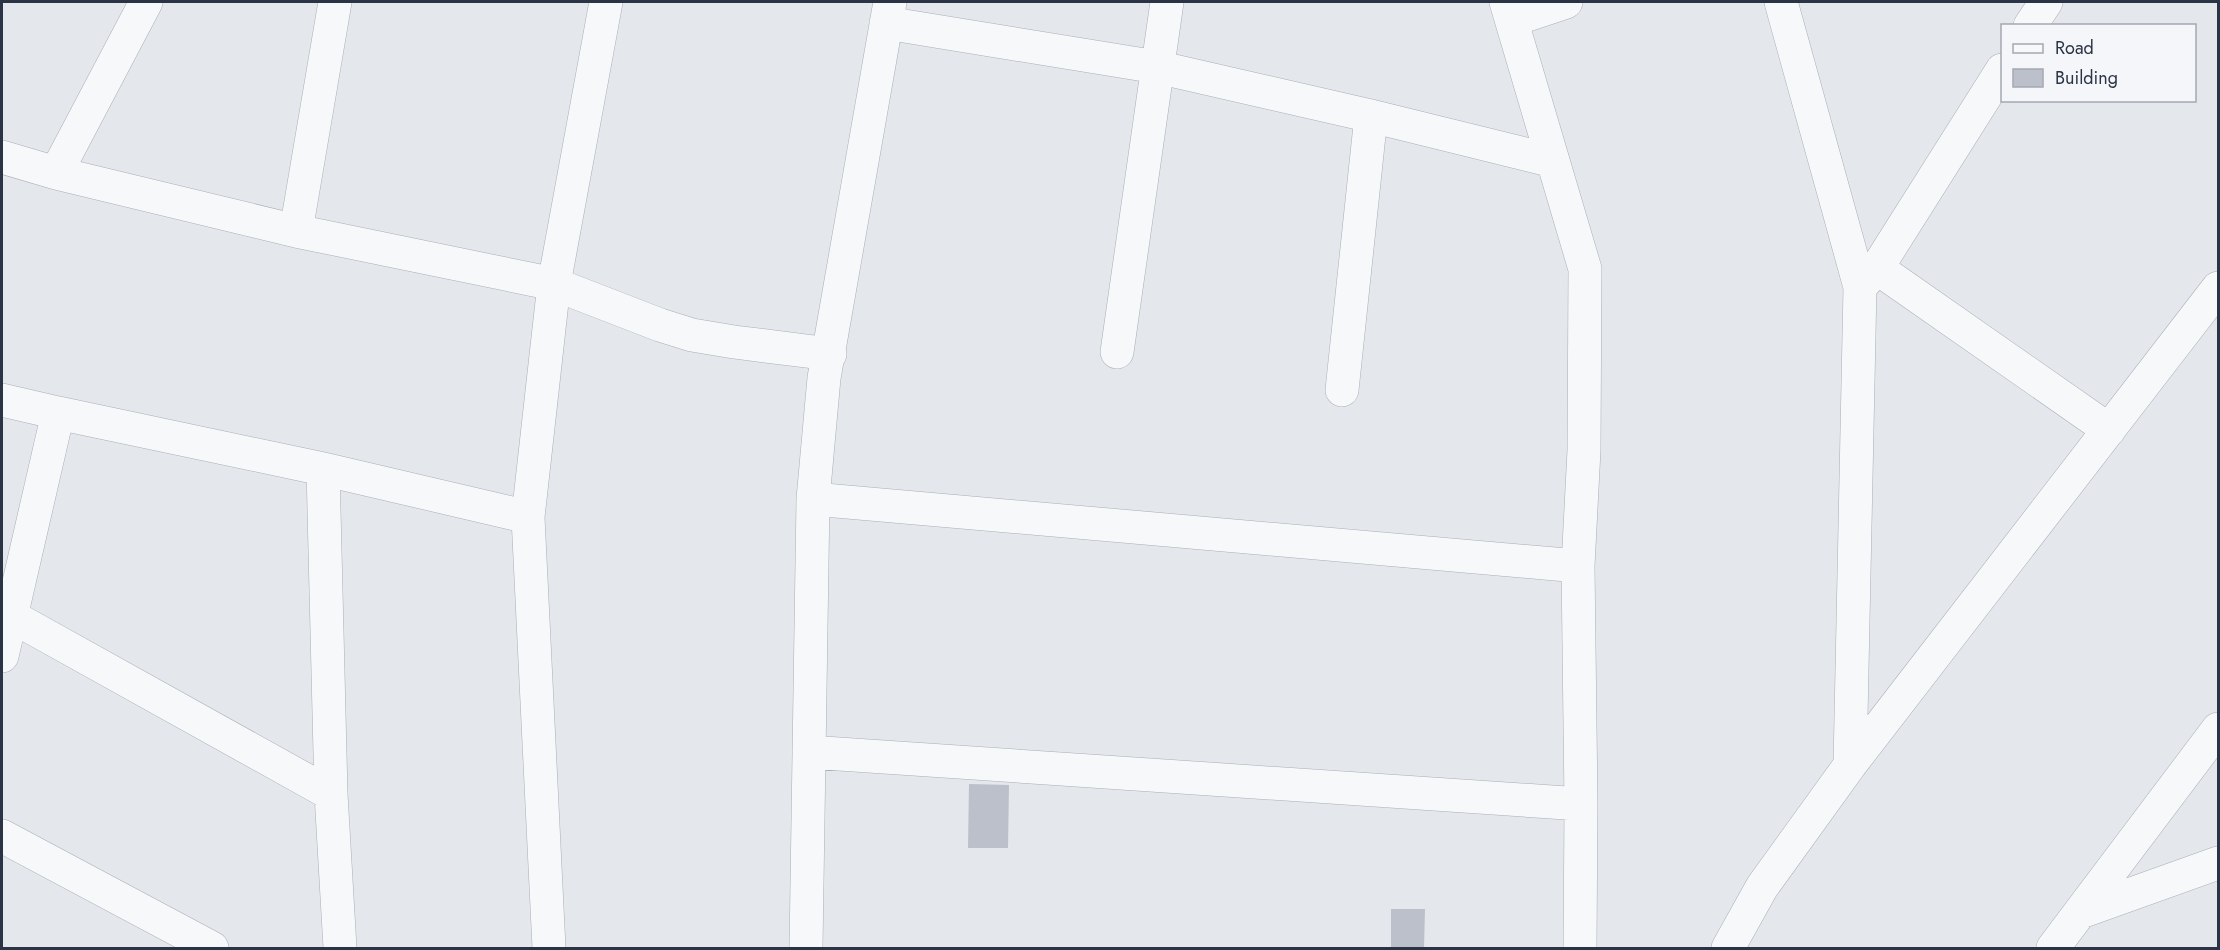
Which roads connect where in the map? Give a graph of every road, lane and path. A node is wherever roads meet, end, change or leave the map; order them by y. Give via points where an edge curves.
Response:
1 (146, 2) edge
2 (335, 2) edge
3 (606, 2) edge
4 (1167, 2) edge
5 (1566, 2) edge
6 (1780, 2) edge
7 (2046, 2) edge
8 (1509, 11) edge
9 (888, 12) edge
10 (2031, 24) edge
11 (1157, 67) junction
12 (2001, 72) edge
13 (1371, 116) junction
14 (2, 157) edge
15 (1553, 161) junction
16 (56, 173) junction
17 (296, 231) junction
18 (1868, 277) junction
19 (554, 284) junction
20 (2218, 288) edge
21 (1118, 352) dead end
22 (830, 354) junction
23 (1342, 390) dead end
24 (2, 400) edge
25 (58, 413) junction
26 (2109, 430) junction
27 (323, 469) junction
28 (813, 499) junction
29 (528, 517) junction
30 (1578, 566) junction
31 (11, 616) junction
32 (2, 656) edge
33 (2218, 729) edge
34 (809, 752) junction
35 (1850, 765) junction
36 (331, 794) junction
37 (1581, 804) junction
38 (2, 836) edge
39 (2218, 863) edge
40 (2081, 912) junction
41 (212, 948) edge
42 (340, 948) edge
43 (549, 948) edge
44 (806, 948) edge
45 (1580, 948) edge
46 (1728, 948) edge
47 (2053, 948) edge

1 - 16 street
2 - 17 street
3 - 19 street
4 - 11 street
5 - 8 street
6 - 18 street
7 - 10 street
8 - 15 street
9 - 11 street
9 - 22 street
11 - 13 street
11 - 21 street
12 - 18 street
13 - 15 street
13 - 23 street
14 - 16 street
15 - 30 street via 1585,269 1584,450
16 - 17 street
17 - 19 street
18 - 26 street
18 - 35 street
19 - 22 street via 692,335
19 - 29 street
20 - 26 street
22 - 28 street via 824,378
24 - 25 street
25 - 27 street
25 - 31 street
26 - 35 street
27 - 29 street
27 - 36 street
28 - 30 street
28 - 34 street
29 - 43 street
30 - 37 street
31 - 32 street
31 - 36 street
33 - 40 street
34 - 37 street
34 - 44 street
35 - 46 street via 1762,887
36 - 42 street
37 - 45 street
38 - 41 street
39 - 40 street
40 - 47 street

